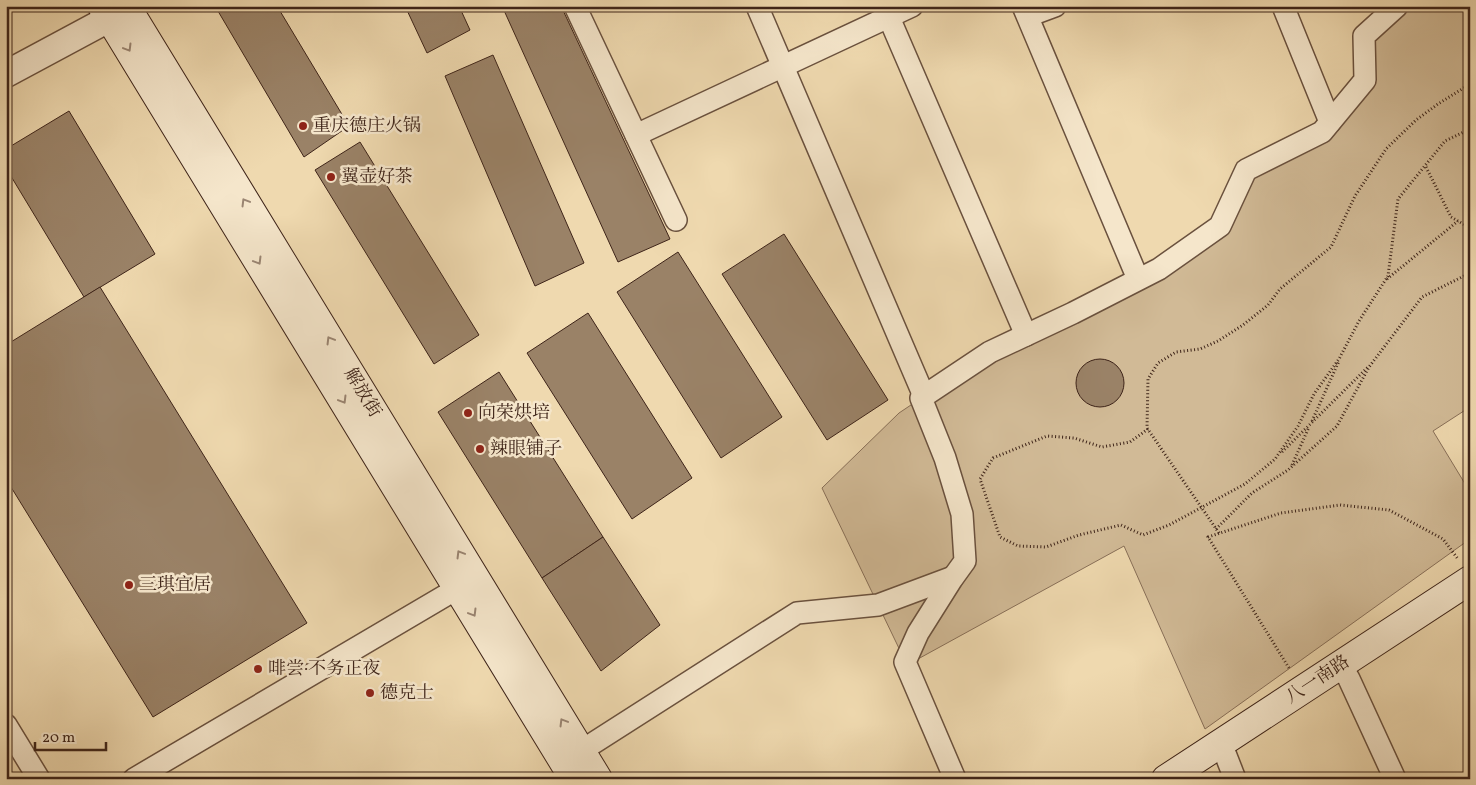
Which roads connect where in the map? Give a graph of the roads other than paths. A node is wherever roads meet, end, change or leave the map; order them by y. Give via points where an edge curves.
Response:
1 (575, 6) edge
2 (757, 6) edge
3 (912, 6) edge
4 (1055, 6) edge
5 (1283, 6) edge
6 (1397, 6) edge
7 (120, 9) edge
8 (1026, 11) edge
9 (886, 12) edge
10 (783, 67) junction
11 (6, 74) edge
12 (1330, 122) junction
13 (636, 135) junction
14 (676, 220) dead end
15 (1138, 279) junction
16 (1026, 335) junction
17 (924, 396) junction
18 (1464, 571) edge
19 (953, 577) junction
20 (466, 583) junction
21 (1470, 601) edge
22 (1345, 672) junction
23 (6, 726) edge
24 (581, 752) junction
25 (1228, 760) edge
26 (39, 779) edge
27 (134, 779) edge
28 (574, 779) edge
29 (598, 779) edge
30 (955, 779) edge
31 (1166, 779) edge
32 (1196, 779) edge
33 (1395, 779) edge

1 - 13 street
2 - 10 street
3 - 9 street
4 - 8 street
5 - 12 street
6 - 12 street via 1364,36 1365,80
7 - 11 street
7 - 20 main road, 解放街
8 - 15 street
9 - 10 street
9 - 16 street
10 - 13 street
10 - 17 street
12 - 15 street via 1322,132 1246,170 1220,226
13 - 14 street
15 - 16 street
16 - 17 street via 990,352
17 - 19 street via 922,398 962,514 965,561
18 - 22 main road, 八一南路
19 - 24 street via 878,605 797,613
19 - 30 street via 918,633 905,662
24 -> 20 main road, 解放街
20 - 27 street
20 -> 28 main road
21 - 22 main road, 八一南路
22 - 25 main road, 八一南路
22 - 25 main road, 八一南路 via 1303,690
22 - 33 street
23 - 26 street
24 - 29 main road, 解放街
25 - 31 main road, 八一南路
25 - 32 main road, 八一南路

